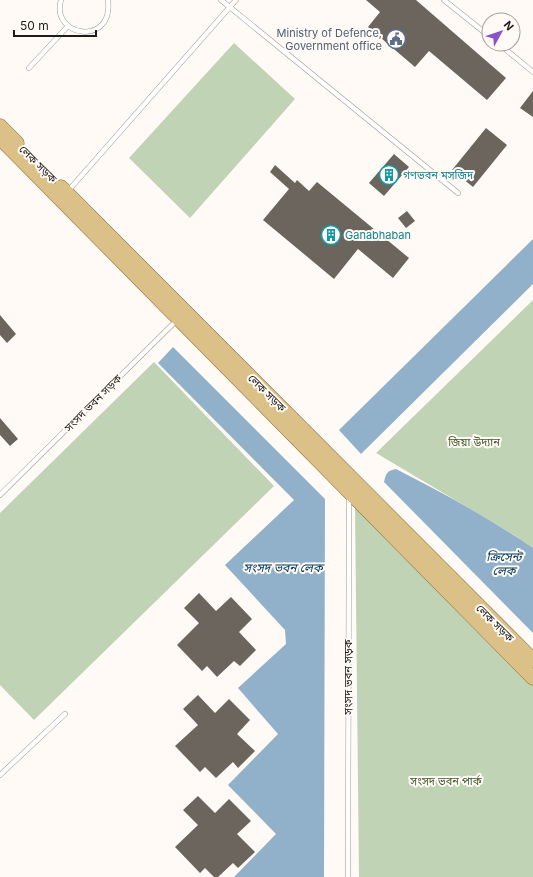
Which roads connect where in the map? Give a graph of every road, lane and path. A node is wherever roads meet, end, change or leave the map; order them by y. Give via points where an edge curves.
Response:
1 (61, 0) edge
2 (108, 0) edge
3 (221, 0) edge
4 (236, 0) edge
5 (444, 0) edge
6 (230, 7) junction
7 (68, 26) junction
8 (481, 30) edge
9 (508, 52) edge
10 (29, 68) dead end
11 (533, 72) edge
12 (0, 126) edge
13 (0, 138) edge
14 (67, 193) junction
15 (458, 193) dead end
16 (182, 315) junction
17 (350, 477) junction
18 (350, 493) junction
19 (0, 495) edge
20 (533, 660) edge
21 (533, 678) edge
22 (65, 714) dead end
23 (0, 775) edge
24 (348, 877) edge

1 - 7 lane via 62,19
2 - 7 lane via 108,16 98,28 83,32
3 - 6 lane
4 - 6 lane
5 - 8 lane
6 - 14 lane
6 - 15 lane
7 - 10 lane
9 - 11 lane
12 - 14 main road, লেক সড়ক
13 - 16 main road
14 - 16 main road, লেক সড়ক
16 - 17 main road, লেক সড়ক
16 - 18 main road
16 - 19 lane, সংসদ ভবন সড়ক
17 - 18 lane, সংসদ ভবন সড়ক
17 - 20 main road, লেক সড়ক
18 - 21 main road
18 - 24 lane, সংসদ ভবন সড়ক
22 - 23 lane

